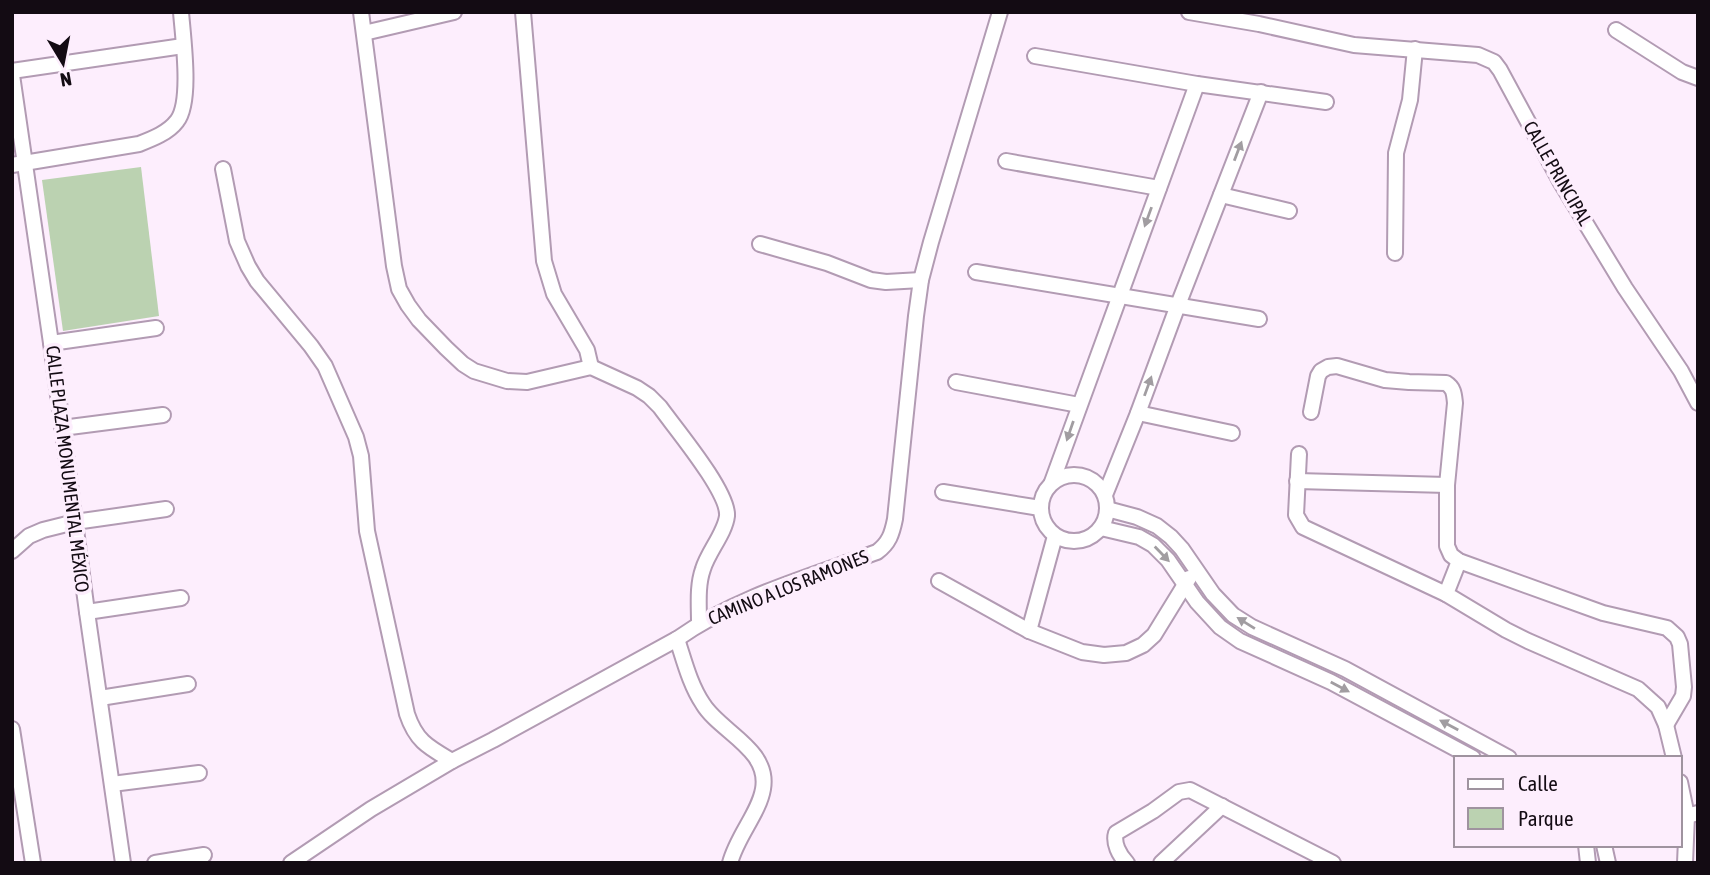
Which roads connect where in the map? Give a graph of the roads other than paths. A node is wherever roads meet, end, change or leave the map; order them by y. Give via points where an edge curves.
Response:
1 (181, 12) edge
2 (361, 12) edge
3 (454, 12) edge
4 (523, 12) edge
5 (1000, 12) edge
6 (1189, 12) edge
7 (1220, 15) edge
8 (1616, 30) dead end
9 (364, 33) junction
10 (183, 46) junction
11 (1415, 49) junction
12 (1035, 56) dead end
13 (12, 73) edge
14 (1698, 78) edge
15 (1197, 84) junction
16 (1261, 92) junction
17 (1325, 102) dead end
18 (1006, 161) dead end
19 (19, 164) edge
20 (223, 169) dead end
21 (1159, 188) junction
22 (1221, 195) junction
23 (1289, 211) dead end
24 (760, 244) dead end
25 (1395, 253) dead end
26 (976, 272) dead end
27 (921, 280) junction
28 (1119, 296) junction
29 (1178, 305) junction
30 (1259, 319) dead end
31 (156, 328) dead end
32 (51, 342) junction
33 (591, 368) junction
34 (956, 382) dead end
35 (1698, 404) edge
36 (1079, 405) junction
37 (1311, 412) dead end
38 (1138, 413) junction
39 (163, 415) dead end
40 (62, 428) junction
41 (1232, 433) dead end
42 (1299, 454) dead end
43 (1297, 481) junction
44 (1052, 482) junction
45 (1447, 485) junction
46 (943, 492) dead end
47 (1106, 502) junction
48 (1040, 508) junction
49 (166, 509) dead end
50 (75, 522) junction
51 (1101, 528) junction
52 (1055, 536) junction
53 (12, 551) edge
54 (1459, 561) junction
55 (1195, 568) junction
56 (939, 581) dead end
57 (1185, 584) junction
58 (1446, 594) junction
59 (181, 597) dead end
60 (87, 612) junction
61 (699, 623) junction
62 (1029, 631) junction
63 (677, 639) junction
64 (188, 684) dead end
65 (1380, 688) junction
66 (100, 698) junction
67 (1372, 704) junction
68 (1667, 724) junction
69 (12, 729) edge
70 (1469, 756) edge
71 (1504, 756) edge
72 (1674, 756) edge
73 (452, 761) junction
74 (199, 774) dead end
75 (16, 779) edge
76 (112, 784) junction
77 (1682, 787) edge
78 (1222, 806) junction
79 (1692, 814) edge
80 (204, 855) dead end
81 (33, 863) edge
82 (123, 863) edge
83 (155, 863) edge
84 (290, 863) edge
85 (730, 863) edge
86 (1126, 863) edge
87 (1161, 863) edge
88 (1333, 863) edge
89 (1685, 863) edge

1 - 10 street
2 - 9 street
3 - 9 street
4 - 33 street via 544,261 554,294 587,351
5 - 27 street, CAMINO A LOS RAMONES
6 - 7 street, CALLE PRINCIPAL
7 - 11 street, CALLE PRINCIPAL via 1354,45
8 - 14 street
9 - 33 street via 394,266 408,305 474,371 527,382
10 - 13 street
10 - 19 street via 186,97 176,122 139,144
11 - 25 street via 1410,100 1396,153
11 - 35 street, CALLE PRINCIPAL via 1478,55 1494,62 1560,181
12 - 15 street
13 - 19 street, CALLE PLAZA MONUMENTAL MÉXICO
15 - 16 street
15 - 21 street
16 - 17 street
22 -> 16 street
18 - 21 street
19 - 32 street, CALLE PLAZA MONUMENTAL MÉXICO
20 - 73 street via 237,241 248,266 325,366 349,418 361,456 367,531 407,714 425,746
21 -> 28 street
22 - 23 street
22 - 29 street
24 - 27 street via 871,280
26 - 28 street
27 - 61 street, CAMINO A LOS RAMONES via 889,540 877,552 744,601
28 - 29 street
28 - 36 street
29 - 30 street
38 -> 29 street
31 - 32 street
32 - 40 street, CALLE PLAZA MONUMENTAL MÉXICO
33 - 61 street via 638,388 660,407 725,502 725,523 700,582
34 - 36 street
36 -> 44 street
37 - 45 street via 1318,376 1328,367 1385,380 1446,383 1454,392 1455,403
38 - 41 street
38 - 47 street
39 - 40 street
40 - 50 street, CALLE PLAZA MONUMENTAL MÉXICO
42 - 43 street
43 - 45 street
43 - 58 street via 1296,515 1303,527
44 - 47 street via 1066,475 1082,475 1096,482
44 - 48 street
45 - 54 street via 1447,546
46 - 48 street
47 - 51 street
47 - 55 street via 1157,526
48 - 52 street via 1041,519
49 - 50 street
50 - 53 street via 29,536
50 - 60 street, CALLE PLAZA MONUMENTAL MÉXICO
51 - 52 street via 1080,541
51 -> 57 street via 1153,545
52 - 62 street
54 - 58 street
54 - 68 street via 1602,613 1673,632 1680,644 1684,687
55 - 57 street
65 -> 55 street via 1233,615
56 - 62 street
57 - 62 street via 1154,635 1126,653 1082,652
57 -> 67 street via 1220,627 1240,641
58 - 68 street via 1528,641 1638,689 1658,707
59 - 60 street
60 - 66 street, CALLE PLAZA MONUMENTAL MÉXICO
61 - 63 street, CAMINO A LOS RAMONES
63 - 73 street, CAMINO A LOS RAMONES
63 - 85 street via 704,707 749,749 764,775 760,801
64 - 66 street
65 - 67 street
71 -> 65 street
66 - 76 street, CALLE PLAZA MONUMENTAL MÉXICO
67 - 70 street
68 - 72 street
69 - 75 street
73 - 84 street, CAMINO A LOS RAMONES
74 - 76 street
75 - 81 street
76 - 82 street, CALLE PLAZA MONUMENTAL MÉXICO
77 - 79 street
78 - 86 street via 1190,790 1179,792 1116,833 1115,844
78 - 87 street
78 - 88 street
79 - 89 street
80 - 83 street

